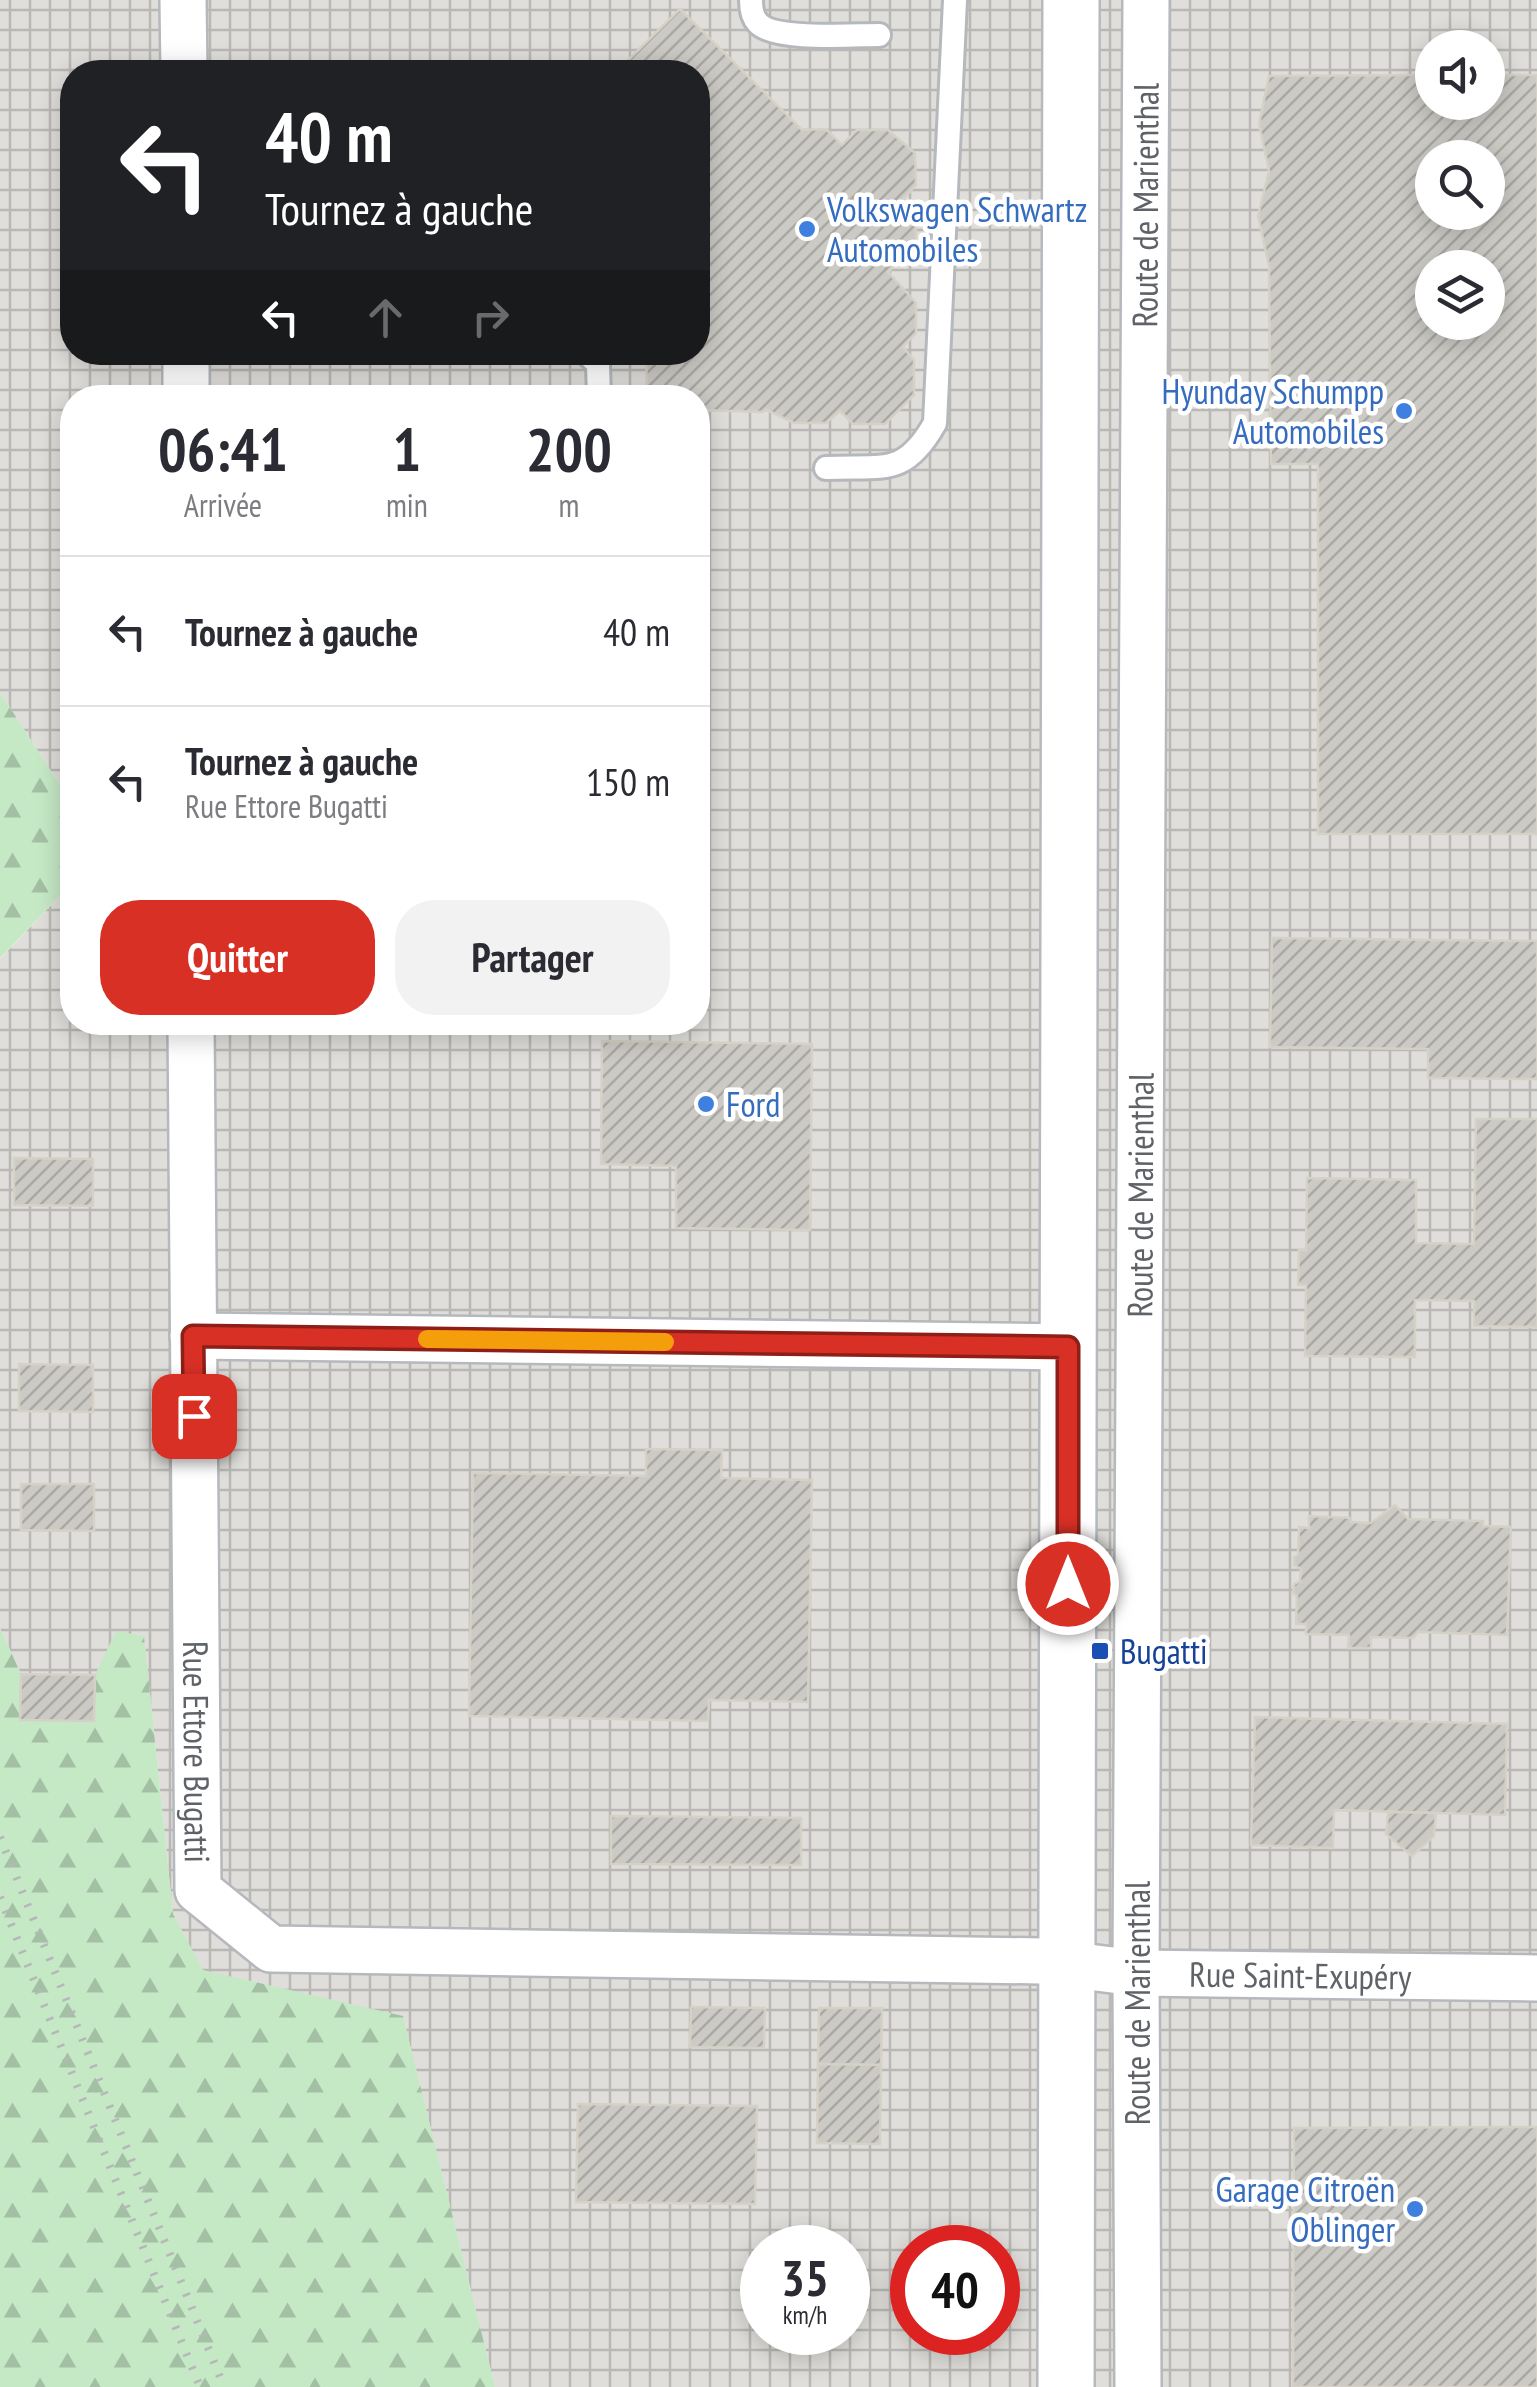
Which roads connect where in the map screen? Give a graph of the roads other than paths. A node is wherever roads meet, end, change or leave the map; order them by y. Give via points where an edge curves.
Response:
1 (183, 0) edge
2 (751, 0) edge
3 (955, 0) edge
4 (1071, 0) edge
5 (1146, 0) edge
6 (879, 35) dead end
7 (184, 60) edge
8 (826, 468) dead end
9 (190, 1035) edge
10 (193, 1336) junction
11 (1068, 1347) junction
12 (1066, 1966) junction
13 (1136, 1973) junction
14 (1537, 1978) edge
15 (1066, 2387) edge
16 (1138, 2387) edge

1 - 7 street
2 - 6 lane via 758,24 776,34
3 - 8 lane via 936,423 900,465
4 - 11 street, Route de Marienthal
5 - 13 street, Route de Marienthal
9 - 10 street, Rue Ettore Bugatti
10 - 11 street
10 - 12 street, Rue Ettore Bugatti via 198,1890 271,1949
11 - 12 street, Route de Marienthal
12 - 13 street, Rue Saint-Exupéry
12 - 15 street, Route de Marienthal
13 - 14 street, Rue Saint-Exupéry
13 - 16 street, Route de Marienthal

